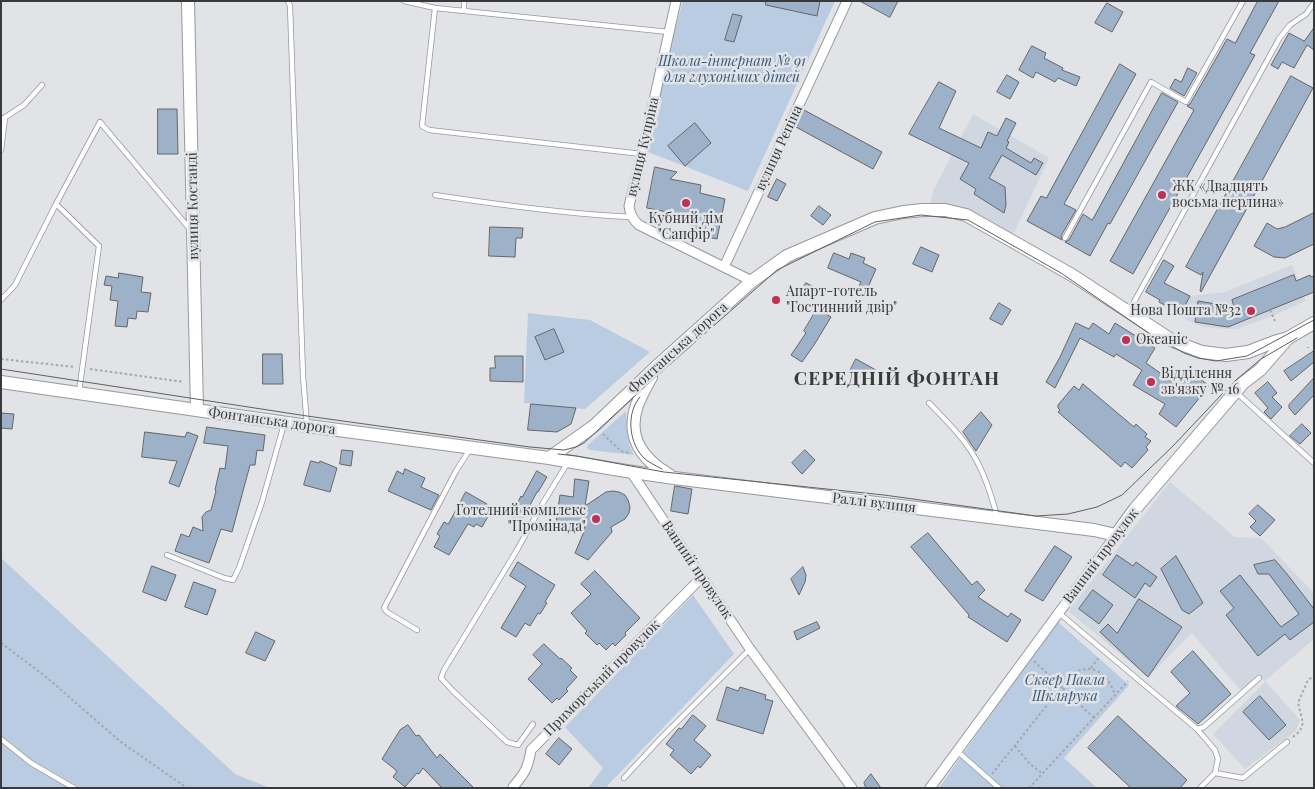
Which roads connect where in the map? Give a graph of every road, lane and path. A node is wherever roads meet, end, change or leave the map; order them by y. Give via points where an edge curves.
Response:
1 (188, 1) edge
2 (288, 1) edge
3 (404, 1) edge
4 (464, 1) edge
5 (676, 1) edge
6 (847, 1) edge
7 (1243, 1) edge
8 (1314, 3) edge
9 (435, 8) junction
10 (464, 11) junction
11 (669, 32) junction
12 (42, 85) dead end
13 (3, 119) edge
14 (1, 150) edge
15 (642, 154) junction
16 (435, 195) dead end
17 (56, 204) junction
18 (632, 217) junction
19 (193, 232) junction
20 (1065, 238) dead end
21 (724, 267) junction
22 (752, 281) junction
23 (1, 300) edge
24 (1270, 310) dead end
25 (1128, 312) junction
26 (1276, 321) dead end
27 (1314, 323) edge
28 (1288, 338) junction
29 (1235, 354) junction
30 (1, 359) edge
31 (82, 368) junction
32 (656, 368) junction
33 (1, 382) edge
34 (196, 384) junction
35 (1240, 388) junction
36 (78, 393) junction
37 (929, 403) dead end
38 (197, 410) junction
39 (284, 423) junction
40 (308, 426) junction
41 (471, 448) junction
42 (549, 458) junction
43 (568, 461) junction
44 (1314, 463) edge
45 (631, 472) junction
46 (674, 478) junction
47 (998, 518) junction
48 (1116, 535) junction
49 (167, 555) dead end
50 (702, 577) junction
51 (1058, 612) junction
52 (417, 630) dead end
53 (1, 643) edge
54 (750, 649) junction
55 (1104, 651) junction
56 (1028, 655) junction
57 (1091, 668) junction
58 (1133, 676) junction
59 (1314, 676) edge
60 (1260, 678) dead end
61 (1062, 687) junction
62 (1115, 695) junction
63 (1094, 718) junction
64 (533, 724) dead end
65 (1197, 729) junction
66 (1, 739) edge
67 (1287, 742) joint
68 (1015, 746) junction
69 (957, 751) junction
70 (1216, 773) junction
71 (1043, 774) junction
72 (624, 778) dead end
73 (988, 778) junction
74 (513, 787) edge
75 (74, 788) edge
76 (187, 788) edge
77 (852, 788) edge
78 (930, 788) edge
79 (999, 788) edge
80 (1029, 788) edge
81 (1200, 788) edge

1 - 19 main road, вулиця Костанді
2 - 40 lane via 303,376
3 - 9 lane
4 - 10 lane
5 - 11 street, вулиця Купріна
6 - 21 street, вулиця Рєпіна
7 - 20 lane via 1186,102 1151,82
8 - 25 lane via 1279,39
9 - 10 lane
9 - 15 lane via 422,126 430,130
10 - 11 lane
11 - 15 street, вулиця Купріна
12 - 13 lane via 24,105
13 - 14 lane
15 - 18 street, вулиця Купріна via 629,206
16 - 18 lane via 595,216
17 - 19 lane via 100,122
17 - 23 lane via 15,285
17 - 31 lane via 99,246
18 - 21 street, вулиця Купріна via 639,225
19 - 34 main road, вулиця Костанді
21 - 22 street, вулиця Купріна
22 - 25 main road, Фонтанська дорога via 787,256 875,218 903,212 945,210 966,215 1072,275
22 - 32 main road, Фонтанська дорога
24 - 26 path
25 - 29 main road, Фонтанська дорога via 1187,347 1202,352
27 - 28 main road, Фонтанська дорога
28 - 29 main road, Фонтанська дорога
28 - 35 main road, Ванний провулок
29 - 35 main road via 1247,360 1250,366
30 - 31 path
31 - 34 path
31 - 36 lane
32 - 42 main road, Фонтанська дорога via 594,426
32 - 46 main road via 633,418 636,442 655,467
33 - 36 main road, Фонтанська дорога
34 - 38 main road, вулиця Костанді
35 - 44 lane
35 - 48 main road, Ванний провулок
36 - 38 main road, Фонтанська дорога
37 - 47 lane via 966,444 977,462
38 - 39 main road, Фонтанська дорога
39 - 40 main road, Фонтанська дорога
39 - 49 lane via 259,510 233,580
40 - 41 main road, Фонтанська дорога
41 - 42 main road, Фонтанська дорога
41 - 52 lane via 384,608
42 - 43 main road, Раллі вулиця
43 - 45 main road, Раллі вулиця
43 - 64 lane via 441,678 507,742 518,745
45 - 46 main road, Раллі вулиця
45 - 50 street, Ванний провулок
46 - 47 main road, Раллі вулиця
47 - 48 main road, Раллі вулиця
48 - 51 street, Ванний провулок
50 - 54 street, Ванний провулок
50 - 74 street, Приморський провулок via 531,750 525,773
51 - 55 lane
51 - 56 street, Ванний провулок
53 - 76 path via 45,676 121,742
54 - 72 lane
54 - 77 street, Ванний провулок
55 - 57 path
55 - 58 lane
56 - 61 path
56 - 69 street, Ванний провулок
57 - 61 path via 1078,670
57 - 62 path via 1106,678
58 - 62 path
58 - 65 lane
59 - 67 path via 1308,680 1298,703 1303,723 1300,731
60 - 65 lane via 1204,727
61 - 63 path
61 - 68 path
62 - 63 path
63 - 71 path
65 - 70 lane via 1215,750 1218,759
66 - 75 lane via 31,763
67 - 70 lane via 1243,778
68 - 71 path
68 - 73 path
69 - 73 lane
69 - 78 street, Ванний провулок
70 - 81 lane
71 - 80 path
73 - 79 lane

